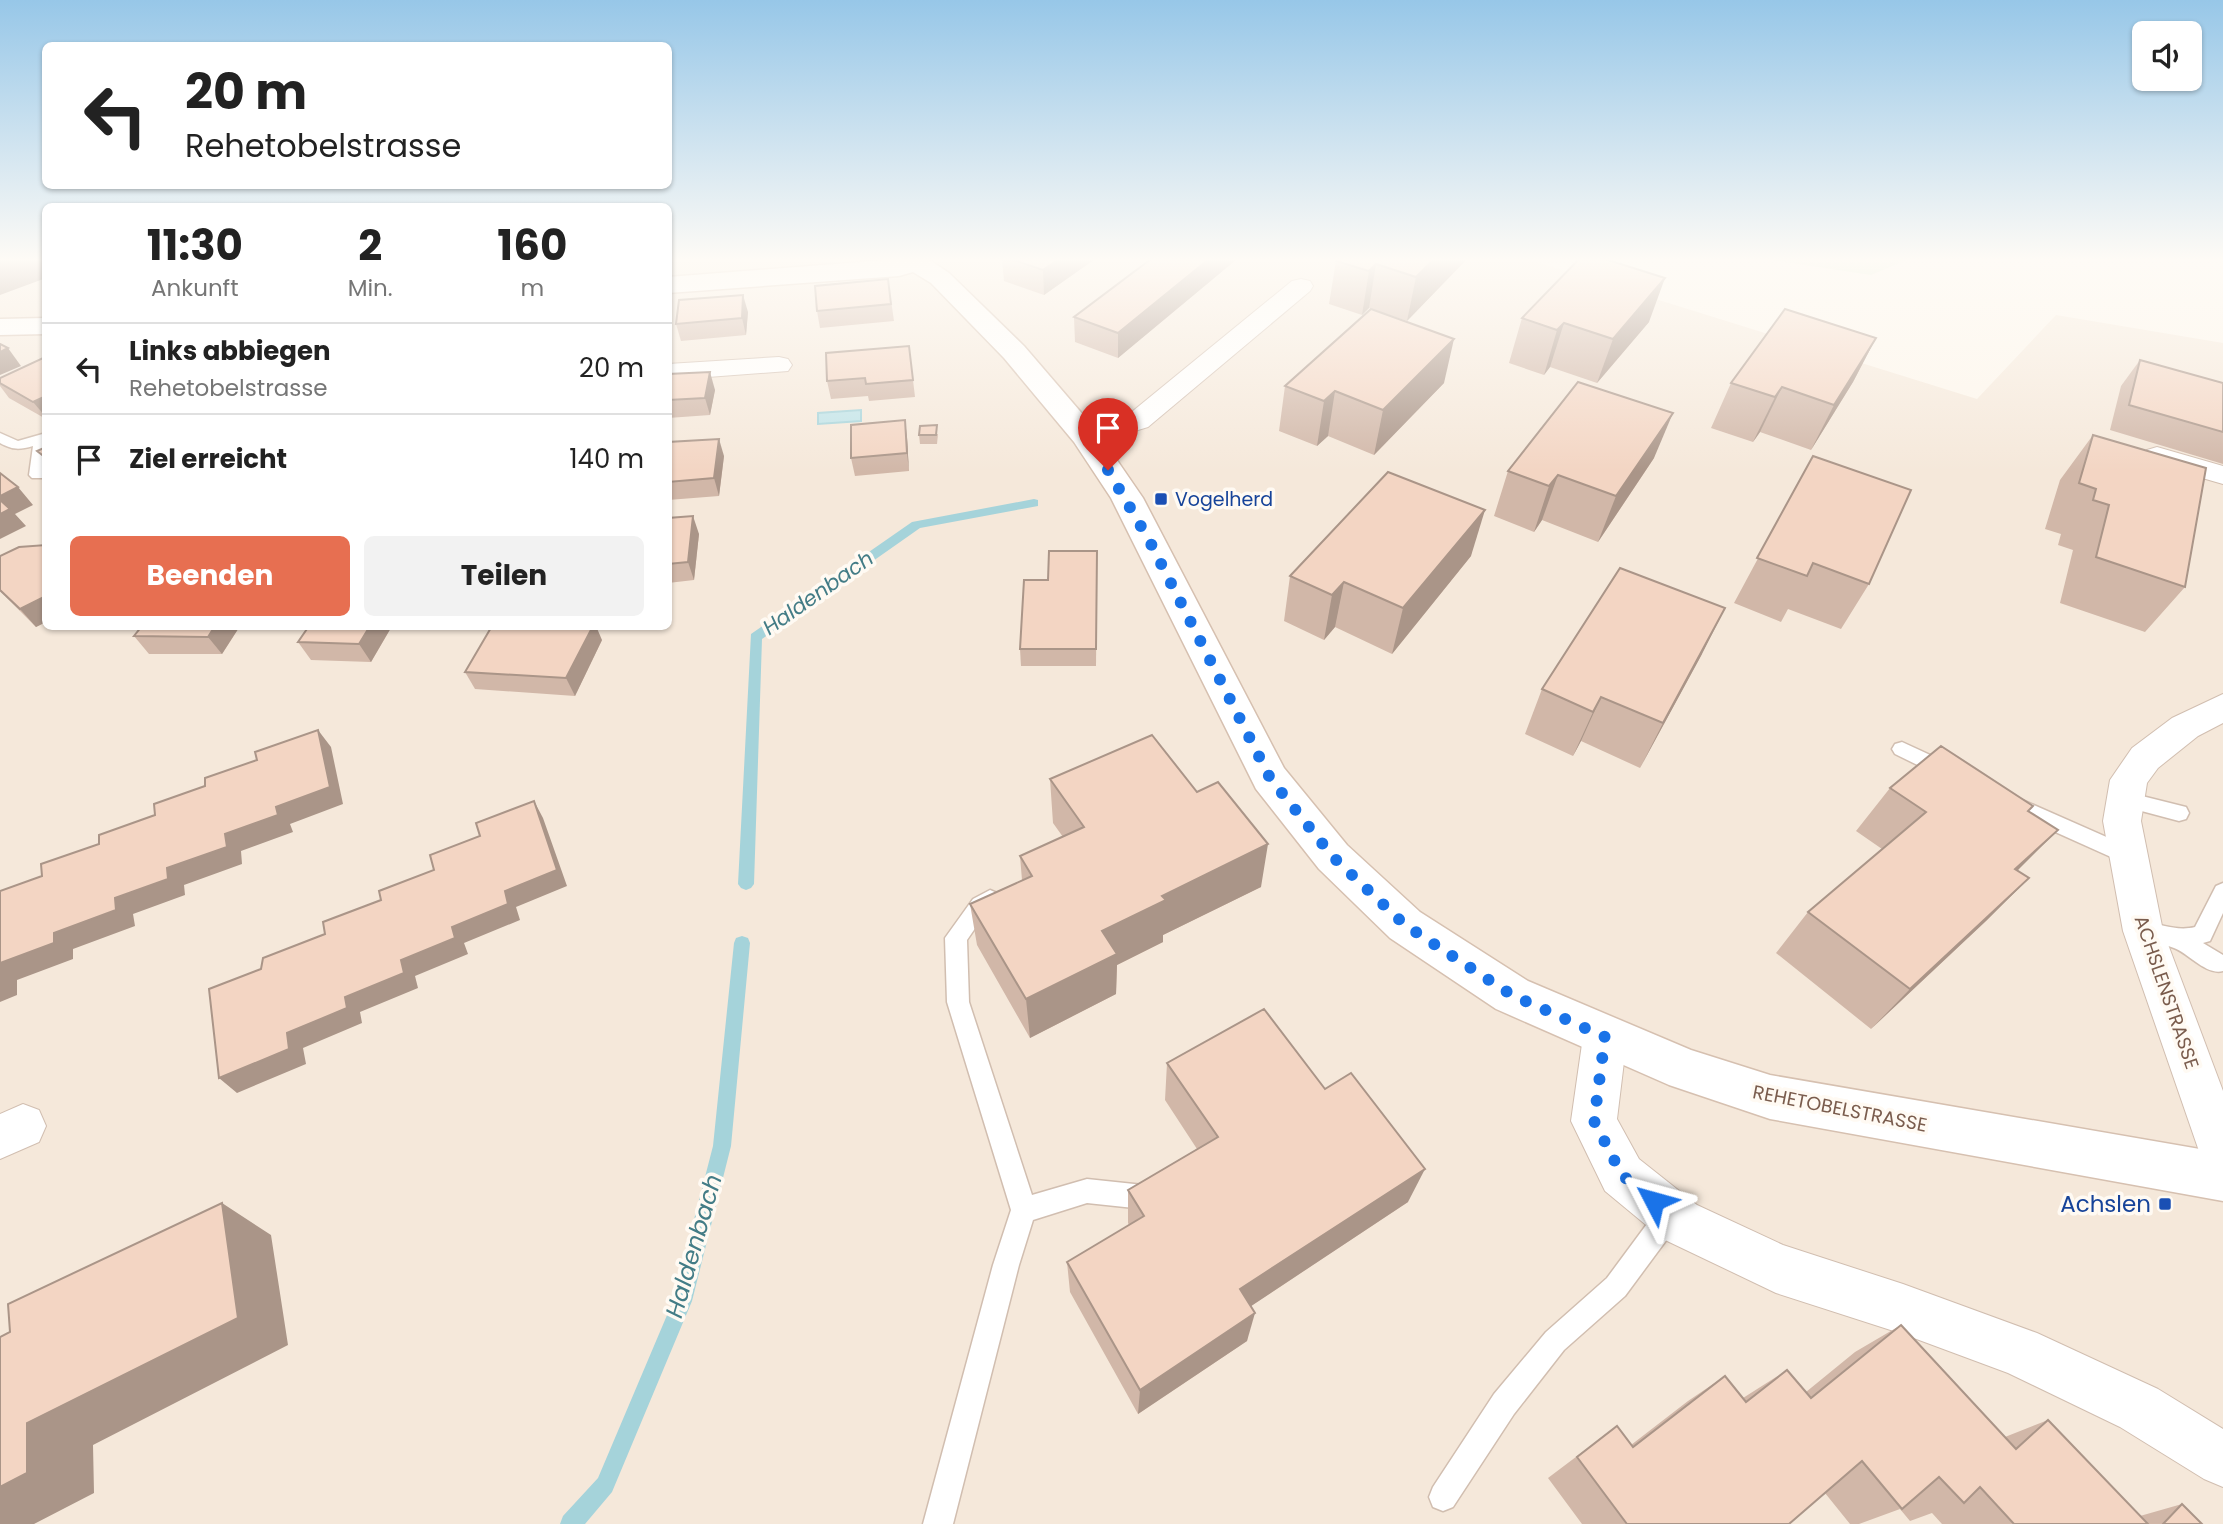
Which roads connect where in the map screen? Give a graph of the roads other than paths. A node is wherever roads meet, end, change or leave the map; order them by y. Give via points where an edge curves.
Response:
1 (992, 330) edge
2 (1247, 330) edge
3 (779, 365) dead end
4 (672, 372) edge
5 (0, 437) edge
6 (1086, 437) junction
7 (42, 439) edge
8 (42, 445) edge
9 (2126, 446) edge
10 (37, 475) edge
11 (2223, 475) edge
12 (2223, 708) edge
13 (1902, 749) dead end
14 (1964, 780) edge
15 (1989, 792) edge
16 (2126, 800) junction
17 (2179, 813) dead end
18 (2129, 856) junction
19 (1015, 889) edge
20 (2223, 892) edge
21 (2162, 936) junction
22 (2218, 963) dead end
23 (1605, 1037) junction
24 (2223, 1154) edge
25 (2223, 1177) edge
26 (1153, 1198) edge
27 (1024, 1210) junction
28 (1670, 1214) junction
29 (2223, 1460) edge
30 (1443, 1497) dead end
31 (938, 1524) edge

1 - 6 street, REHETOBELSTRASSE
2 - 6 street via 1138,421
3 - 4 street
5 - 7 lane via 17,446
6 - 23 street, REHETOBELSTRASSE via 1144,530 1270,778 1333,857 1405,925 1512,995
8 - 10 lane
9 - 11 street
12 - 16 street, ACHSLENSTRASSE via 2185,727 2145,758 2129,780
13 - 14 lane
15 - 18 lane
16 - 17 lane
16 - 18 street, ACHSLENSTRASSE via 2122,821
18 - 21 street, ACHSLENSTRASSE
19 - 27 lane via 980,905 956,938 958,1002
20 - 21 lane via 2202,934
21 - 22 lane
21 - 24 street, ACHSLENSTRASSE
23 - 25 street, REHETOBELSTRASSE via 1685,1070 1770,1097
23 - 28 street via 1594,1121 1622,1175
26 - 27 lane via 1087,1191
27 - 31 lane
28 - 29 street via 1776,1268 2019,1351 2139,1408
28 - 30 lane via 1616,1287 1555,1341 1504,1404

